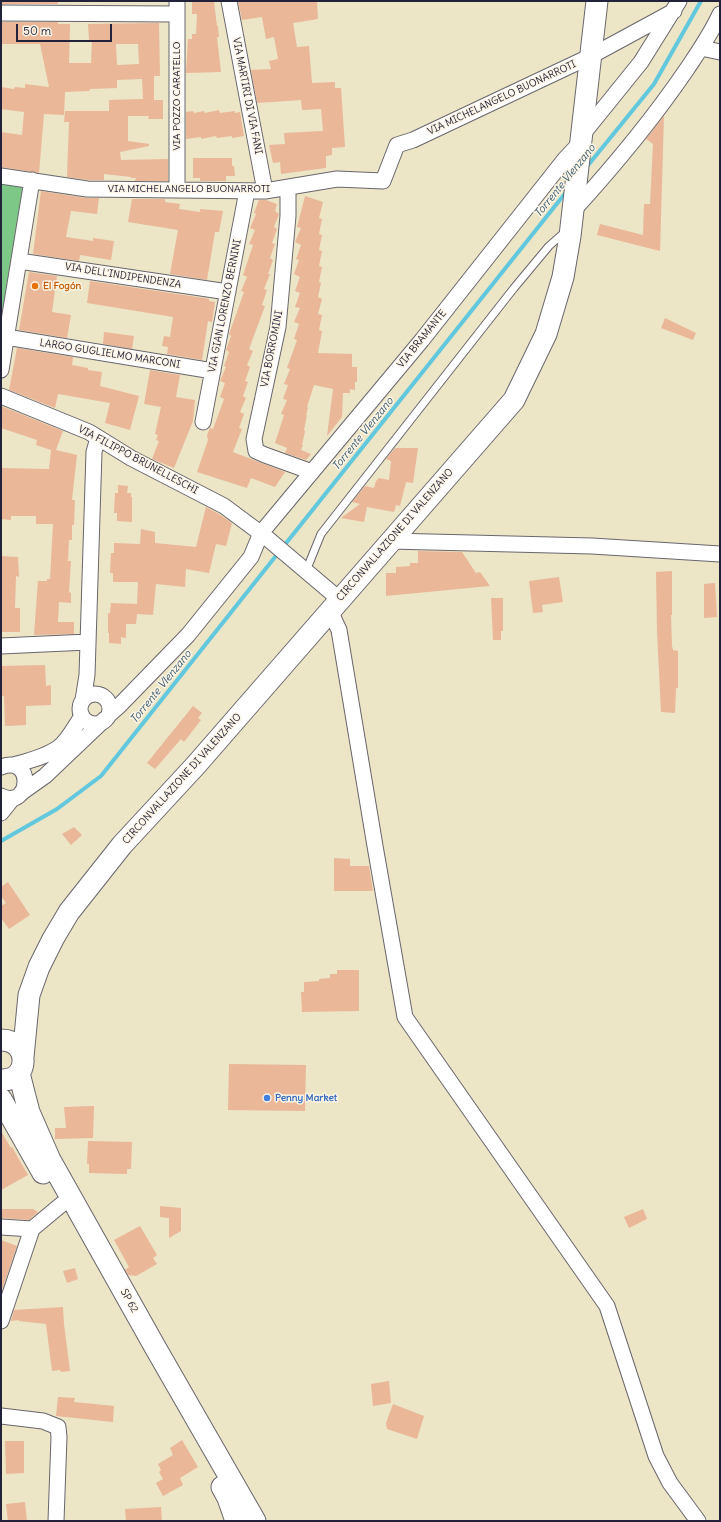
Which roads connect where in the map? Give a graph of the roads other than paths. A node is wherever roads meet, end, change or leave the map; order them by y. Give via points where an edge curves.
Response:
1 (229, 1) edge
2 (597, 1) edge
3 (676, 6) edge
4 (177, 8) edge
5 (1, 13) edge
6 (720, 14) edge
7 (701, 48) junction
8 (720, 52) edge
9 (591, 56) junction
10 (581, 142) junction
11 (1, 176) edge
12 (32, 180) junction
13 (288, 187) junction
14 (177, 190) junction
15 (247, 191) junction
16 (266, 191) junction
17 (572, 214) junction
18 (19, 260) junction
19 (228, 292) junction
20 (6, 337) junction
21 (1, 370) edge
22 (213, 371) junction
23 (1, 396) edge
24 (203, 422) dead end
25 (98, 438) junction
26 (312, 472) junction
27 (264, 536) junction
28 (390, 541) junction
29 (720, 554) edge
30 (306, 571) junction
31 (334, 605) junction
32 (88, 642) junction
33 (1, 646) edge
34 (83, 700) junction
35 (82, 716) junction
36 (107, 717) junction
37 (4, 766) edge
38 (12, 796) edge
39 (1, 813) edge
40 (29, 996) junction
41 (1, 1040) edge
42 (14, 1070) edge
43 (1, 1099) edge
44 (62, 1204) junction
45 (1, 1227) edge
46 (32, 1229) junction
47 (1, 1321) edge
48 (1, 1416) edge
49 (56, 1521) edge
50 (236, 1521) edge
51 (255, 1521) edge
52 (698, 1521) edge

1 - 16 street, VIA MARTIRI DI VIA FANI
2 - 9 main road, CIRCONVALLAZIONE DI VALENZANO
3 - 9 street
3 - 10 street, VIA BRAMANTE via 641,62
4 - 5 street
4 - 14 street, VIA POZZO CARATELLO
6 - 7 street
7 - 8 street
7 - 17 street via 660,106
9 - 10 main road, CIRCONVALLAZIONE DI VALENZANO
9 - 13 street, VIA MICHELANGELO BUONARROTI via 396,146 383,181 337,179
10 - 17 main road, CIRCONVALLAZIONE DI VALENZANO
10 - 26 street, VIA BRAMANTE
11 - 12 street
12 - 14 street, VIA MICHELANGELO BUONARROTI via 87,189
12 - 18 street
13 - 16 street, VIA MICHELANGELO BUONARROTI
13 - 26 street, VIA BORROMINI via 288,216 278,327 254,439 256,451
14 - 15 street, VIA MICHELANGELO BUONARROTI
15 - 16 street, VIA MICHELANGELO BUONARROTI
15 - 19 street, VIA GIAN LORENZO BERNINI
17 - 28 main road, CIRCONVALLAZIONE DI VALENZANO via 563,277 546,334 514,400
17 - 30 lane via 321,534
18 - 19 street, VIA DELL'INDIPENDENZA
18 - 20 street
19 - 22 street, VIA GIAN LORENZO BERNINI
20 - 21 street
20 - 22 street, LARGO GUGLIELMO MARCONI
22 - 24 street, VIA GIAN LORENZO BERNINI
23 - 25 street, VIA FILIPPO BRUNELLESCHI via 68,422
25 - 27 street, VIA FILIPPO BRUNELLESCHI via 224,506
25 - 32 street via 94,452
26 - 27 street, VIA BRAMANTE
27 - 30 street, VIA FILIPPO BRUNELLESCHI
27 - 36 street, VIA BRAMANTE via 251,557 188,635
28 - 29 street via 592,546
28 - 31 main road, CIRCONVALLAZIONE DI VALENZANO
30 - 31 street, VIA FILIPPO BRUNELLESCHI
31 - 40 main road, CIRCONVALLAZIONE DI VALENZANO via 196,765 122,845 69,912 39,967
31 - 52 street via 405,1017 607,1306 656,1456 670,1483
32 - 33 street
32 - 34 street
34 - 35 street via 80,708
34 - 36 street via 93,694 102,696 110,707
35 - 36 street via 88,722 94,723 101,722
35 - 37 street via 58,748 41,757
36 - 38 street, VIA BRAMANTE via 45,776
37 - 38 street via 19,768 25,775 26,784
38 - 39 street
40 - 41 main road
40 - 42 main road
41 - 42 main road via 13,1042 21,1051
42 - 51 main road, SP 62 via 50,1160
43 - 44 main road, SP 62
44 - 46 street
44 - 50 main road, SP 62 via 228,1498
45 - 46 street
46 - 47 street
48 - 49 street via 43,1421 58,1427

